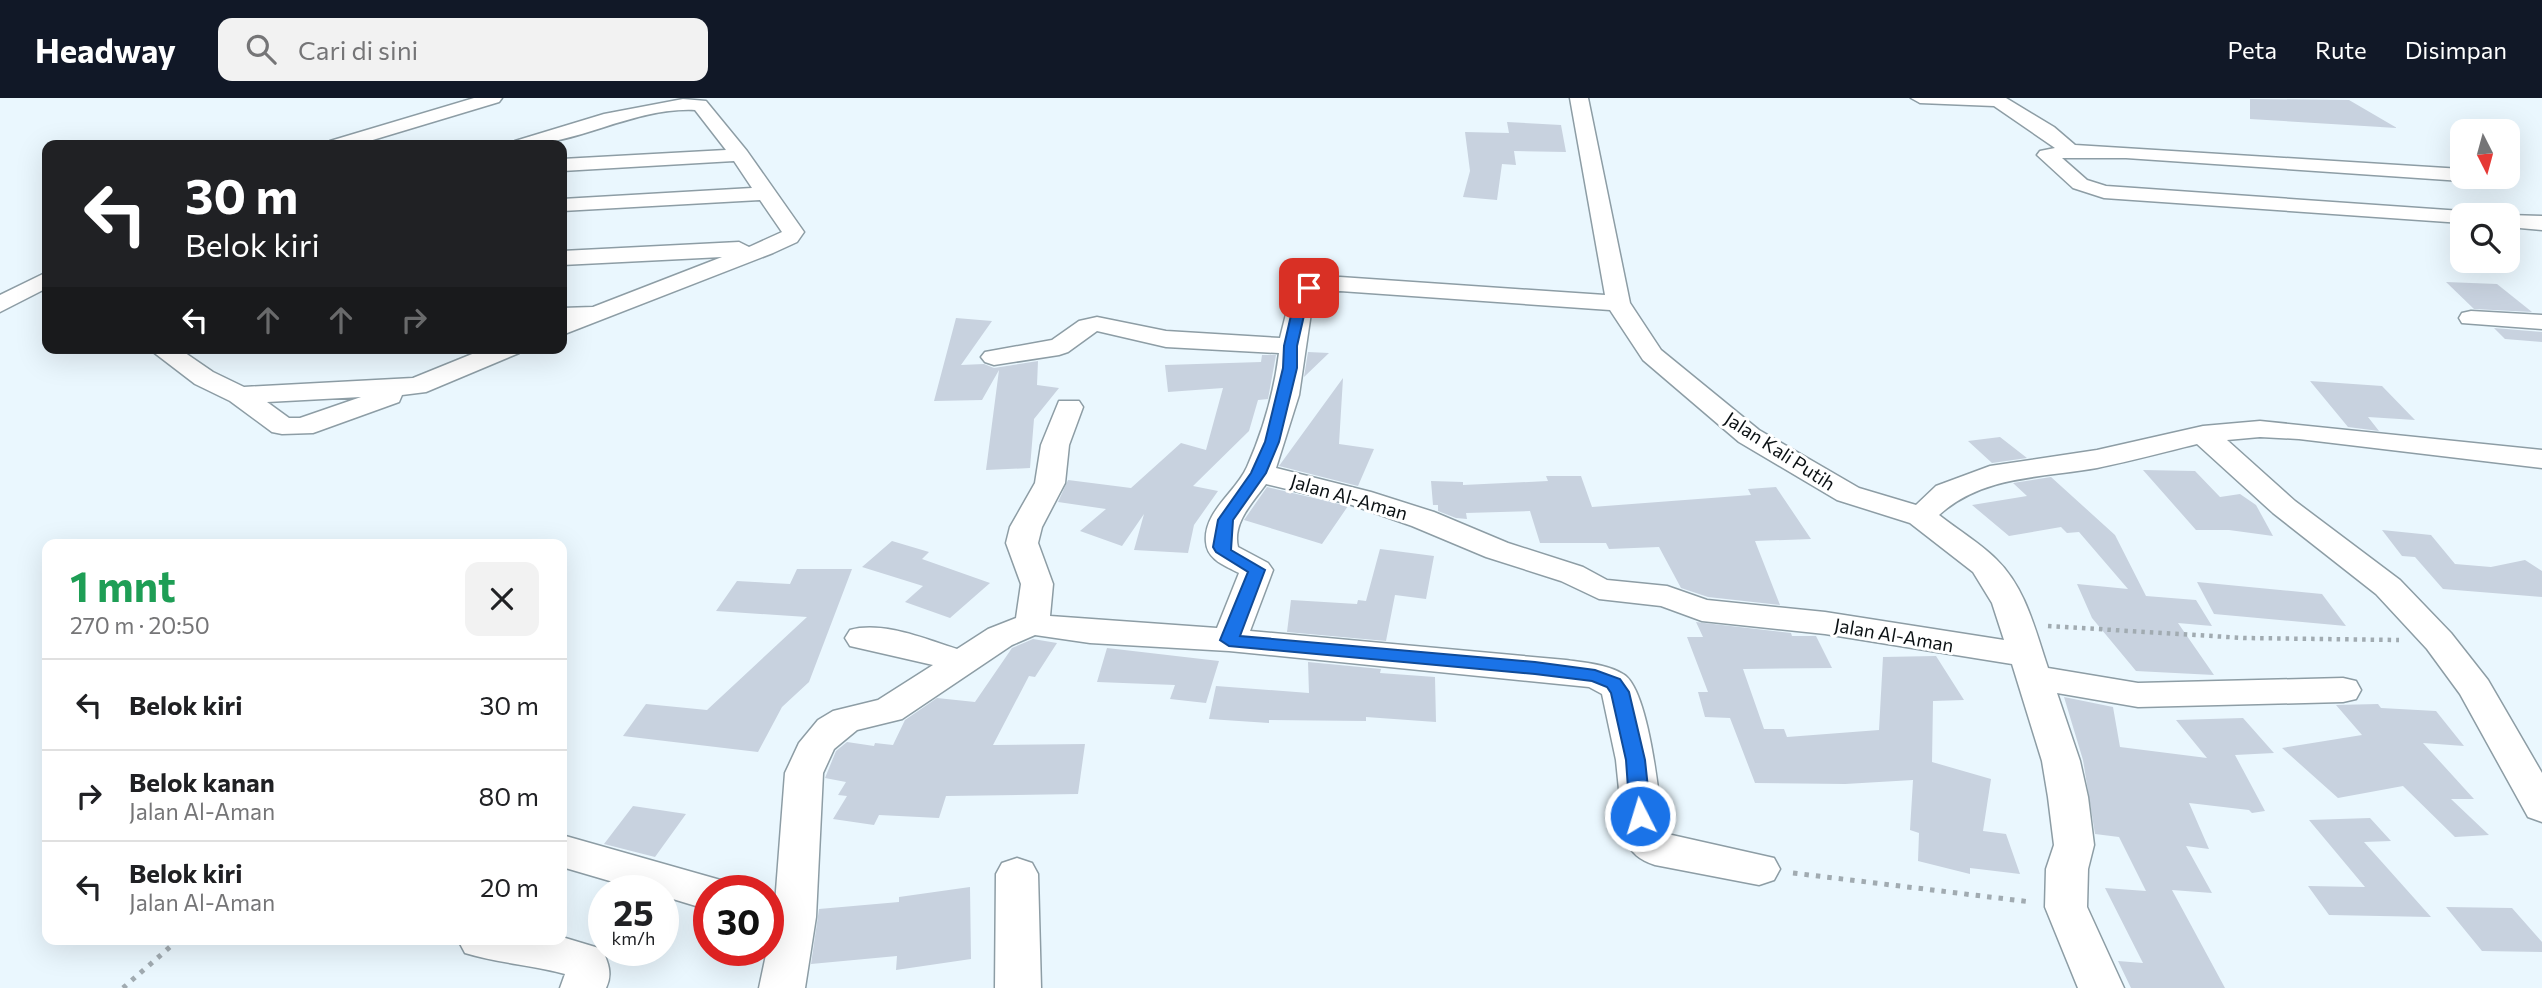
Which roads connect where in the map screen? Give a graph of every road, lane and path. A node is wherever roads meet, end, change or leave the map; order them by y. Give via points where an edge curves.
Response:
1 (1579, 98) edge
2 (1920, 98) edge
3 (1994, 99) edge
4 (501, 100) edge
5 (355, 140) edge
6 (381, 140) edge
7 (538, 140) edge
8 (2070, 151) junction
9 (740, 155) junction
10 (567, 165) edge
11 (2450, 175) edge
12 (766, 193) junction
13 (567, 205) edge
14 (2450, 217) edge
15 (2520, 222) edge
16 (2542, 223) edge
17 (765, 248) junction
18 (567, 258) edge
19 (42, 282) edge
20 (1618, 303) junction
21 (0, 305) edge
22 (42, 305) edge
23 (596, 314) junction
24 (567, 315) edge
25 (2471, 318) dead end
26 (2542, 322) edge
27 (567, 326) edge
28 (0, 327) edge
29 (1291, 346) junction
30 (170, 354) edge
31 (495, 354) edge
32 (995, 357) dead end
33 (1069, 407) dead end
34 (2203, 434) junction
35 (2542, 459) edge
36 (1259, 473) junction
37 (1921, 516) junction
38 (1032, 624) junction
39 (862, 638) dead end
40 (1229, 640) junction
41 (2439, 641) junction
42 (2024, 652) junction
43 (963, 662) junction
44 (2343, 690) dead end
45 (2542, 807) edge
46 (567, 852) edge
47 (1759, 869) joint
48 (1017, 874) dead end
49 (693, 888) edge
50 (784, 896) edge
51 (2066, 906) junction
52 (172, 945) edge
53 (521, 945) edge
54 (782, 966) edge
55 (123, 988) edge
56 (583, 988) edge
57 (782, 988) edge
58 (1018, 988) edge
59 (2101, 988) edge

1 - 20 street, Jalan Kali Putih
2 - 3 street
3 - 8 street
4 - 5 street
4 - 6 street
7 - 9 street via 594,122 695,104 702,106
8 - 11 street
8 - 14 street via 2047,155 2080,184 2104,192
9 - 10 street
9 - 12 street
12 - 13 street
12 - 17 street via 793,232
15 - 16 street
17 - 18 street
17 - 23 street
19 - 21 street
20 - 29 street via 1320,285 1309,288 1301,298
20 - 37 street, Jalan Kali Putih via 1652,355 1749,436 1848,494
22 - 28 street
23 - 24 street
23 - 27 street
25 - 26 street
29 - 32 street via 1154,338 1097,324 1059,347
29 - 36 street via 1278,423
30 - 31 street via 282,426 303,427
33 - 38 street via 1055,445 1050,483 1022,543 1037,584
34 - 35 street via 2299,431
34 - 37 street via 2097,459 1990,475 1947,492
34 - 41 street via 2284,507 2388,587
36 - 40 street via 1226,520 1223,535 1224,552 1257,570
36 - 42 street, Jalan Al-Aman via 1423,519 1572,574 1599,589 1667,596 1702,610
37 - 42 street, Jalan Kali Putih via 1997,580
38 - 40 street
38 - 43 street via 1000,637
39 - 43 street
40 - 47 street via 1556,670 1613,683 1620,692 1635,760 1644,839 1655,849
41 - 42 path via 2244,638
41 - 45 street via 2475,689
42 - 44 street, Jalan Al-Aman via 2138,695
42 - 51 street, Jalan Kali Putih via 2061,761 2068,797 2074,845 2067,869
43 - 50 street via 889,710 846,720 818,743 804,773
46 - 49 street
47 - 51 path
48 - 58 street
51 - 59 street, Jalan Kali Putih
52 - 55 path
53 - 56 street via 586,962 588,979
54 - 57 street

